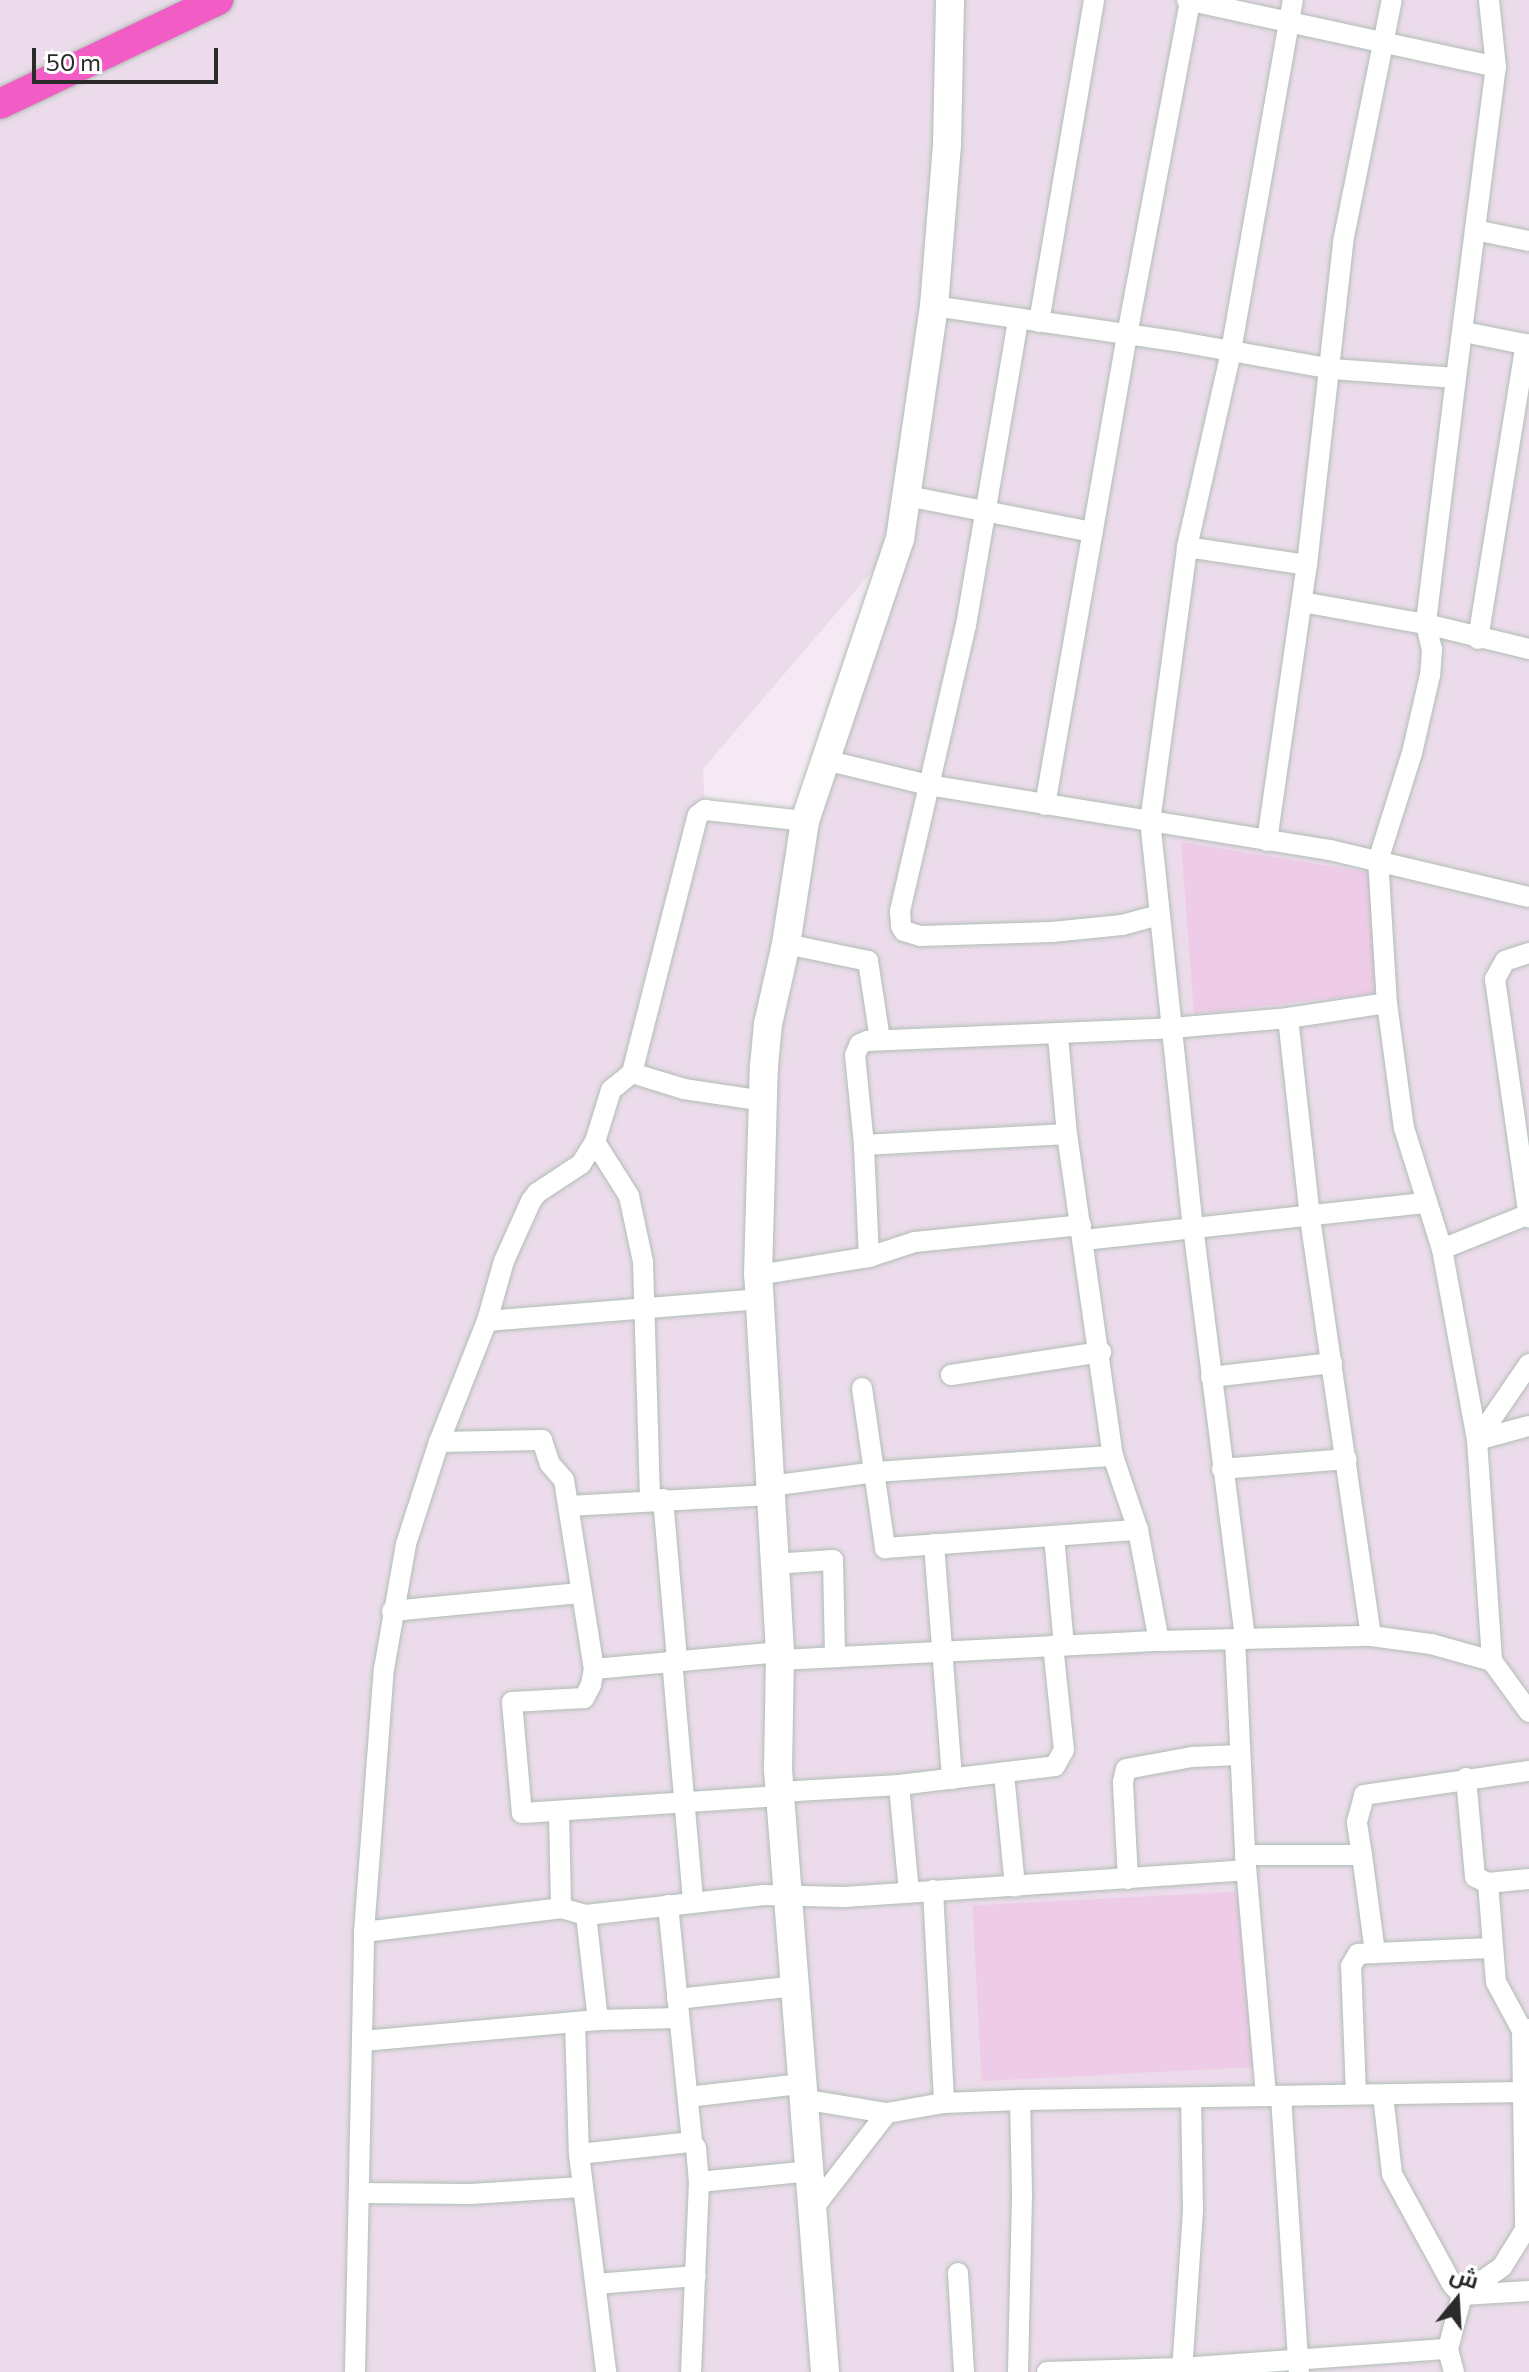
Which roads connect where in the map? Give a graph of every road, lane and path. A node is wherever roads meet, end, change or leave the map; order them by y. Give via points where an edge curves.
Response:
1 (218, 0) edge
2 (950, 0) edge
3 (1094, 0) edge
4 (1189, 0) edge
5 (1392, 0) edge
6 (1489, 0) edge
7 (1291, 10) edge
8 (1383, 44) junction
9 (1496, 67) junction
10 (0, 104) edge
11 (1475, 230) junction
12 (1529, 241) edge
13 (934, 306) junction
14 (1018, 321) junction
15 (1039, 322) junction
16 (1464, 332) junction
17 (1127, 335) junction
18 (1528, 344) edge
19 (1231, 351) junction
20 (1332, 369) junction
21 (1456, 378) junction
22 (907, 496) junction
23 (985, 510) junction
24 (1093, 532) junction
25 (1187, 547) junction
26 (1307, 565) junction
27 (1302, 602) junction
28 (1426, 624) junction
29 (1478, 639) junction
30 (1529, 649) edge
31 (825, 760) junction
32 (928, 785) junction
33 (1045, 805) junction
34 (805, 821) junction
35 (1150, 822) junction
36 (1267, 841) junction
37 (1378, 861) junction
38 (1529, 897) edge
39 (1159, 915) junction
40 (786, 944) junction
41 (1529, 953) edge
42 (1387, 1003) junction
43 (1288, 1018) junction
44 (1172, 1028) junction
45 (1058, 1036) junction
46 (880, 1039) junction
47 (632, 1073) junction
48 (763, 1101) junction
49 (1067, 1134) junction
50 (595, 1142) junction
51 (864, 1145) junction
52 (1427, 1203) junction
53 (1529, 1216) edge
54 (1310, 1218) junction
55 (1193, 1229) junction
56 (1083, 1233) junction
57 (1442, 1249) junction
58 (869, 1257) junction
59 (759, 1287) junction
60 (642, 1306) junction
61 (487, 1321) junction
62 (1101, 1352) junction
63 (1332, 1363) junction
64 (1529, 1364) edge
65 (951, 1375) dead end
66 (1211, 1377) junction
67 (862, 1388) dead end
68 (1529, 1426) edge
69 (1477, 1440) junction
70 (439, 1442) junction
71 (1113, 1456) junction
72 (1347, 1459) junction
73 (1222, 1469) junction
74 (876, 1472) junction
75 (770, 1490) junction
76 (656, 1499) junction
77 (569, 1506) junction
78 (1138, 1530) junction
79 (1054, 1536) junction
80 (934, 1544) junction
81 (773, 1564) junction
82 (580, 1593) junction
83 (392, 1611) junction
84 (1371, 1636) junction
85 (1240, 1638) junction
86 (1159, 1641) junction
87 (1059, 1646) junction
88 (940, 1652) junction
89 (780, 1656) junction
90 (835, 1656) junction
91 (675, 1659) junction
92 (1492, 1661) junction
93 (594, 1669) junction
94 (1529, 1712) edge
95 (1240, 1755) junction
96 (1529, 1771) edge
97 (1004, 1774) junction
98 (1466, 1778) junction
99 (952, 1779) junction
100 (899, 1785) junction
101 (780, 1794) junction
102 (685, 1802) junction
103 (559, 1811) junction
104 (1362, 1855) junction
105 (1246, 1863) junction
106 (1128, 1879) junction
107 (1529, 1879) edge
108 (1488, 1883) junction
109 (1015, 1886) junction
110 (933, 1890) junction
111 (909, 1893) junction
112 (790, 1895) junction
113 (693, 1902) junction
114 (668, 1905) junction
115 (561, 1908) junction
116 (586, 1915) junction
117 (364, 1932) junction
118 (1491, 1948) junction
119 (1375, 1953) junction
120 (797, 1986) junction
121 (678, 2009) junction
122 (598, 2020) junction
123 (575, 2022) junction
124 (1526, 2030) edge
125 (363, 2041) junction
126 (802, 2092) junction
127 (1524, 2092) junction
128 (1356, 2094) junction
129 (1383, 2095) junction
130 (1274, 2096) junction
131 (688, 2097) junction
132 (1191, 2098) junction
133 (1020, 2100) junction
134 (944, 2103) junction
135 (887, 2113) junction
136 (692, 2142) junction
137 (579, 2154) junction
138 (811, 2171) junction
139 (699, 2182) junction
140 (582, 2187) junction
141 (359, 2193) junction
142 (814, 2207) junction
143 (1527, 2230) edge
144 (958, 2273) dead end
145 (696, 2276) junction
146 (596, 2284) junction
147 (1529, 2291) edge
148 (1462, 2295) junction
149 (1448, 2349) junction
150 (1297, 2366) edge
151 (1182, 2370) edge
152 (1068, 2371) edge
153 (355, 2372) edge
154 (606, 2372) edge
155 (691, 2372) edge
156 (825, 2372) edge
157 (964, 2372) edge
158 (1018, 2372) edge
159 (1047, 2372) edge
160 (1454, 2372) edge

1 - 10 main road
2 - 13 street via 947,145
3 - 15 street
4 - 7 street
4 - 17 street
5 - 8 street
6 - 9 street
7 - 8 street
7 - 19 street
8 - 9 street
8 - 20 street via 1343,242
9 - 11 street
11 - 12 street
11 - 16 street
13 - 14 street
13 - 22 street
14 - 15 street
14 - 23 street
15 - 17 street
16 - 18 street
16 - 21 street
17 - 19 street
17 - 24 street
18 - 29 street
19 - 20 street
19 - 25 street
20 - 21 street
20 - 26 street
21 - 28 street
22 - 23 street
22 - 31 street via 888,579
23 - 24 street
23 - 32 street via 966,625
24 - 33 street
25 - 26 street
25 - 35 street
26 - 27 street
27 - 28 street
27 - 36 street
28 - 29 street
28 - 37 street via 1432,649 1430,675
29 - 30 street
31 - 32 street
31 - 34 street
32 - 33 street
32 - 39 street via 900,911 904,931 920,936 1052,932 1122,925
33 - 35 street
34 - 40 street
34 - 47 street via 705,810 698,815
35 - 36 street
35 - 39 street
36 - 37 street
37 - 38 street
37 - 42 street
39 - 44 street
40 - 46 street via 868,961
40 - 48 street via 768,1024
41 - 53 street via 1505,961 1495,979
42 - 43 street
42 - 52 street via 1407,1144
43 - 44 street
43 - 54 street
44 - 45 street
44 - 55 street
45 - 46 street
45 - 49 street
46 - 51 street via 860,1044 855,1055
47 - 48 street via 684,1089
47 - 50 street via 611,1090
48 - 59 street
49 - 51 street
49 - 56 street
50 - 60 street via 629,1196 643,1262
50 - 61 street via 572,1172 531,1201 504,1261
51 - 58 street
52 - 54 street
52 - 57 street
53 - 57 street
54 - 55 street
54 - 63 street
55 - 56 street
55 - 66 street
56 - 58 street via 915,1242
56 - 62 street
57 - 69 street
58 - 59 street
59 - 60 street
59 - 75 street
60 - 61 street
60 - 76 street
61 - 70 street
62 - 65 street
62 - 71 street
63 - 66 street
63 - 72 street
64 - 69 street
66 - 73 street
67 - 74 street
68 - 69 street
69 - 92 street
70 - 77 street via 542,1440 550,1464 563,1475
70 - 83 street via 406,1544
71 - 74 street
71 - 78 street
72 - 73 street
72 - 84 street
73 - 85 street
74 - 75 street
74 - 80 street via 885,1548
75 - 76 street
75 - 81 street
76 - 77 street
76 - 91 street
77 - 82 street
78 - 79 street
78 - 86 street
79 - 80 street
79 - 87 street
80 - 88 street
81 - 89 street
81 - 90 street via 833,1560
82 - 83 street
82 - 93 street
83 - 117 street
84 - 85 street
84 - 92 street via 1431,1644
85 - 86 street
85 - 95 street
86 - 87 street
87 - 88 street
87 - 97 street via 1063,1755 1055,1766
88 - 90 street
88 - 99 street
89 - 90 street
89 - 91 street
89 - 101 street
91 - 93 street
91 - 102 street
92 - 94 street
93 - 103 street via 584,1698 512,1702 522,1813
95 - 105 street
95 - 106 street via 1126,1769
96 - 98 street
97 - 99 street
97 - 109 street
98 - 104 street via 1364,1795 1357,1822
98 - 108 street via 1475,1877
99 - 100 street
100 - 101 street
100 - 111 street
101 - 102 street
101 - 112 street
102 - 103 street
102 - 113 street
103 - 115 street
104 - 105 street
104 - 119 street
105 - 106 street
105 - 130 street
106 - 109 street
107 - 108 street
108 - 118 street
109 - 110 street
110 - 111 street
110 - 134 street
111 - 112 street
112 - 113 street
112 - 120 street
113 - 114 street
114 - 116 street
114 - 121 street
115 - 116 street
115 - 117 street
116 - 122 street
117 - 125 street
118 - 119 street
118 - 124 street via 1500,1993
119 - 128 street via 1354,1957 1351,1966
120 - 121 street
120 - 126 street
121 - 122 street
121 - 131 street
122 - 123 street
123 - 125 street
123 - 137 street
124 - 127 street
125 - 141 street
126 - 131 street
126 - 135 street
126 - 138 street
127 - 129 street
127 - 143 street
128 - 129 street
128 - 130 street
129 - 148 street via 1392,2174
130 - 132 street
130 - 150 street
131 - 136 street
132 - 133 street
132 - 151 street via 1193,2210
133 - 134 street
133 - 158 street
134 - 135 street
135 - 142 street
136 - 137 street
136 - 139 street
137 - 140 street
138 - 139 street
138 - 142 street
139 - 145 street
140 - 141 street via 471,2194
140 - 146 street
141 - 153 street
142 - 156 street
143 - 148 street via 1502,2267
144 - 157 street
145 - 146 street
145 - 155 street
146 - 154 street
147 - 148 street
148 - 149 street
149 - 150 street
149 - 160 street
150 - 151 street
151 - 152 street
152 - 159 street

